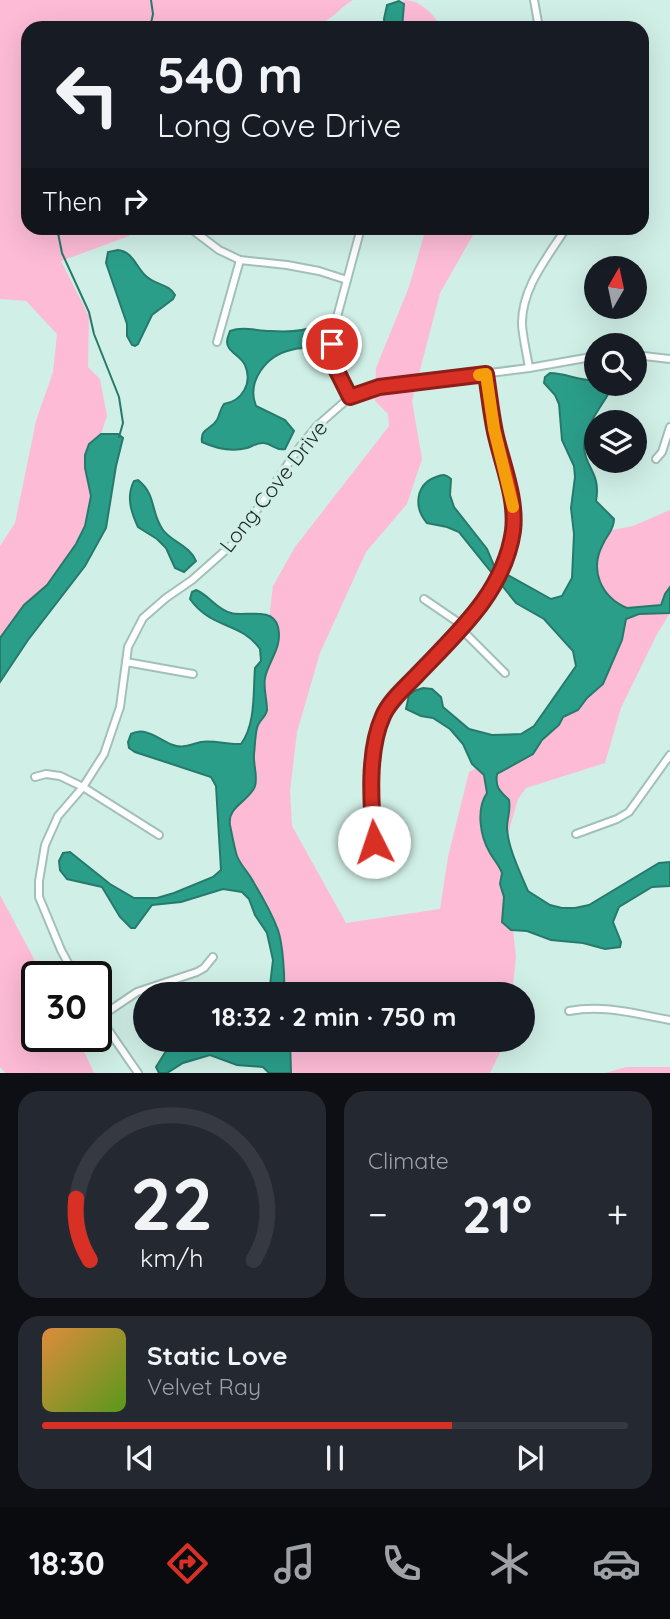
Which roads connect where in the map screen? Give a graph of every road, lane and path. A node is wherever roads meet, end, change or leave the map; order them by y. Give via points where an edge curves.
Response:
1 (534, 0) edge
2 (538, 21) edge
3 (199, 235) edge
4 (359, 235) edge
5 (562, 235) edge
6 (240, 260) junction
7 (347, 280) junction
8 (217, 342) dead end
9 (647, 356) edge
10 (584, 358) edge
11 (670, 359) edge
12 (529, 368) junction
13 (486, 374) junction
14 (350, 397) junction
15 (670, 427) edge
16 (656, 459) dead end
17 (424, 599) dead end
18 (464, 628) junction
19 (126, 662) junction
20 (505, 673) dead end
21 (193, 674) dead end
22 (670, 755) edge
23 (664, 762) junction
24 (670, 768) edge
25 (35, 777) dead end
26 (83, 787) junction
27 (576, 834) dead end
28 (159, 835) dead end
29 (374, 842) dead end
30 (213, 957) dead end
31 (68, 961) edge
32 (112, 1006) edge
33 (569, 1012) dead end
34 (670, 1020) edge
35 (112, 1035) edge
36 (138, 1073) edge

1 - 2 street
3 - 6 street
4 - 7 street
5 - 12 street via 525,300 522,325
6 - 7 street via 308,269
6 - 8 street
7 - 14 street via 332,353
9 - 11 street
10 - 12 street, Long Cove Drive
12 - 13 street, Long Cove Drive
13 - 14 street, Long Cove Drive via 379,387
13 - 18 street via 494,429 514,507 513,530 502,574
14 - 19 street, Long Cove Drive via 296,452 236,541 143,618 128,647
15 - 16 street
17 - 18 street
18 - 20 street
18 - 29 street via 384,714 374,751
19 - 21 street
19 - 26 street, Long Cove Drive via 112,736
22 - 23 street
23 - 24 street
23 - 27 street via 629,812
25 - 26 street via 54,774
26 - 28 street
26 - 31 street, Long Cove Drive via 51,830 39,881 47,918
30 - 32 street via 197,972
33 - 34 street via 611,1009
35 - 36 street

